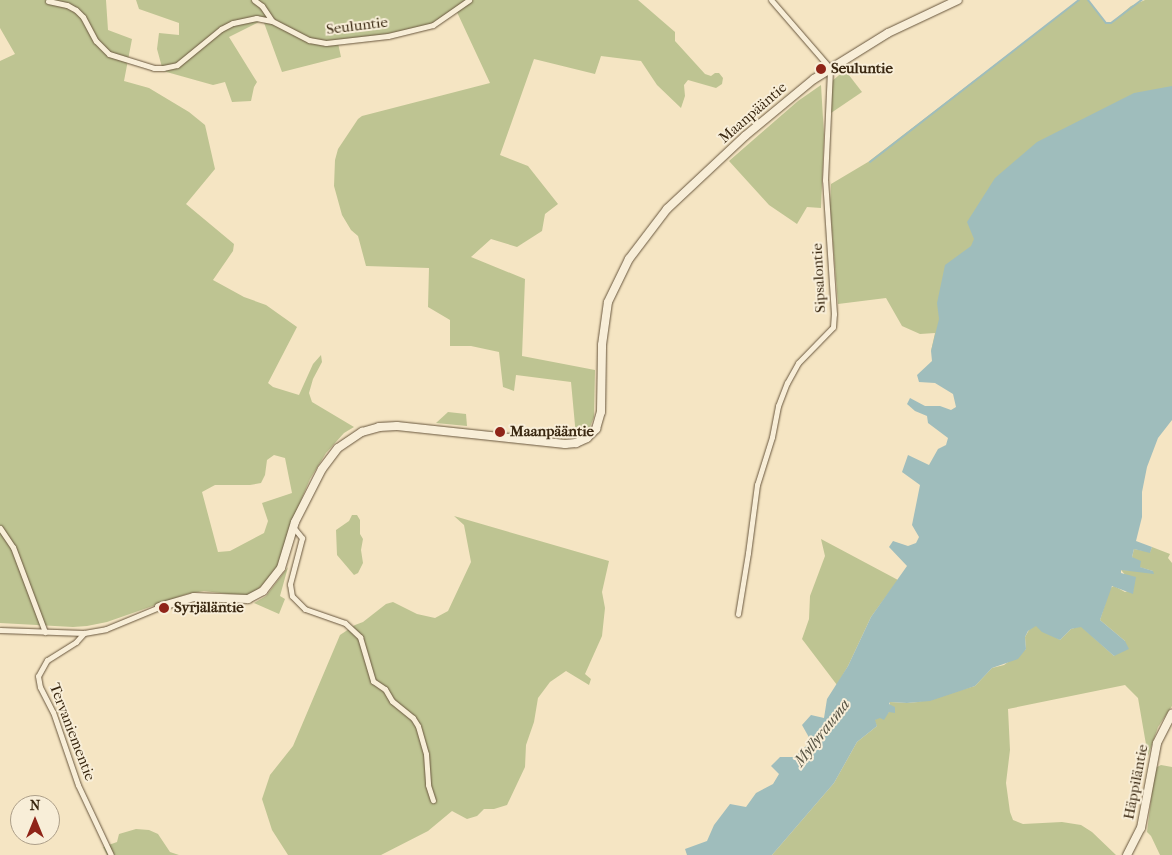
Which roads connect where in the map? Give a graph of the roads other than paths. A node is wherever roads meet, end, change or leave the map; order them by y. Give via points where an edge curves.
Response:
1 (254, 0) edge
2 (469, 0) edge
3 (771, 0) edge
4 (958, 0) edge
5 (48, 1) edge
6 (272, 20) junction
7 (830, 68) junction
8 (0, 528) edge
9 (294, 528) junction
10 (159, 607) joint
11 (738, 614) dead end
12 (0, 630) edge
13 (45, 632) junction
14 (84, 634) junction
15 (1172, 714) edge
16 (433, 800) dead end
17 (112, 855) edge
18 (1127, 855) edge

1 - 6 street, Seuluntie
2 - 6 street, Seuluntie via 432,25 388,36 338,43 309,40
3 - 7 street
4 - 7 street, Maanpääntie via 888,34
5 - 6 street via 76,10 96,41 109,54 154,68 177,65 233,23 256,18
7 - 9 street, Maanpääntie via 745,136 692,185 667,209 629,259 606,308 601,412 591,435 580,442 565,444 397,426 371,428 345,442 330,457 315,480
7 - 11 street, Sipsalontie via 825,180 835,300 833,327 798,363 778,406 772,437 756,485
8 - 13 street via 13,547
9 - 10 street, Maanpääntie via 281,568 258,595 242,600 194,597
9 - 16 street via 302,541 290,584 292,596 305,609 345,623 360,637 373,681 385,689 392,701 414,718 418,726
10 - 14 street, Maanpääntie via 106,629
12 - 13 street, Maanpääntie
13 - 14 street, Maanpääntie
14 - 17 street, Tervaniementie via 47,660 41,668 39,682 78,785
15 - 18 street, Häppiläntie via 1157,743 1141,828

